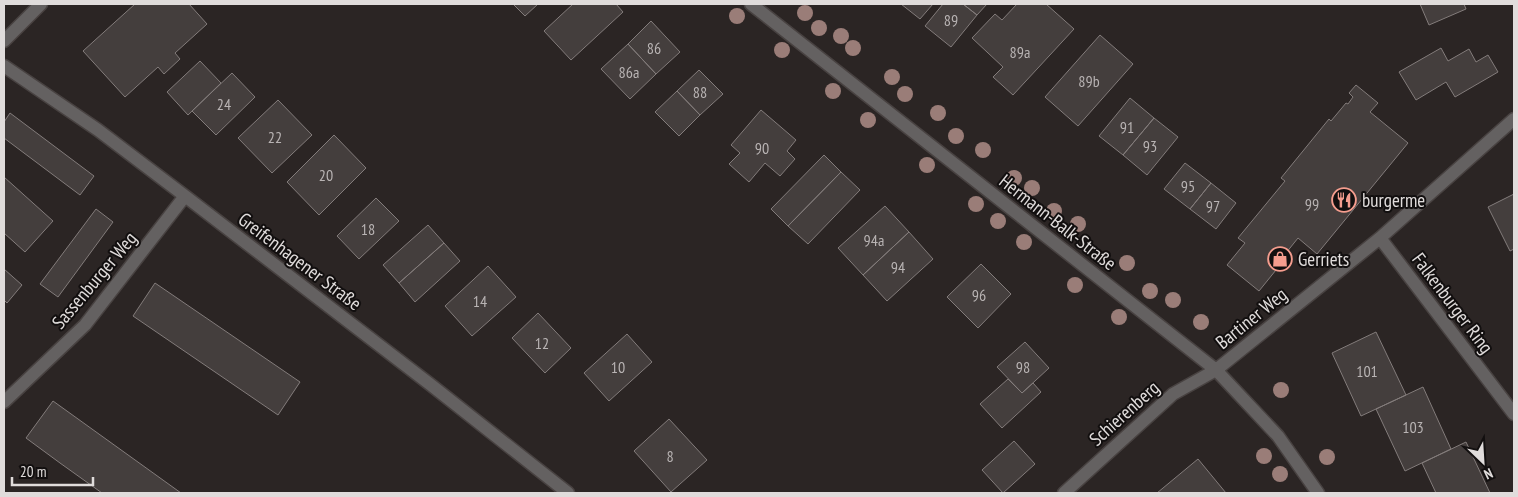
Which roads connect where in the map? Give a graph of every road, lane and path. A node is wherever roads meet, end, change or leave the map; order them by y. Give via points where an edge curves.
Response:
1 (41, 4) edge
2 (751, 4) edge
3 (4, 41) edge
4 (4, 66) edge
5 (1514, 119) edge
6 (185, 196) junction
7 (1380, 238) junction
8 (1216, 370) junction
9 (4, 402) edge
10 (1514, 414) edge
11 (568, 493) edge
12 (1064, 493) edge
13 (1318, 493) edge

1 - 3 street
2 - 8 street, Hermann-Balk-Straße
4 - 6 street, Greifenhagener Straße via 98,130
5 - 7 street, Bartiner Weg
6 - 9 street, Sassenburger Weg via 85,325
6 - 11 street, Greifenhagener Straße
7 - 8 street, Bartiner Weg
7 - 10 street, Falkenburger Ring
8 - 12 street, Schierenberg via 1173,394
8 - 13 street, Hermann-Balk-Straße via 1278,436

